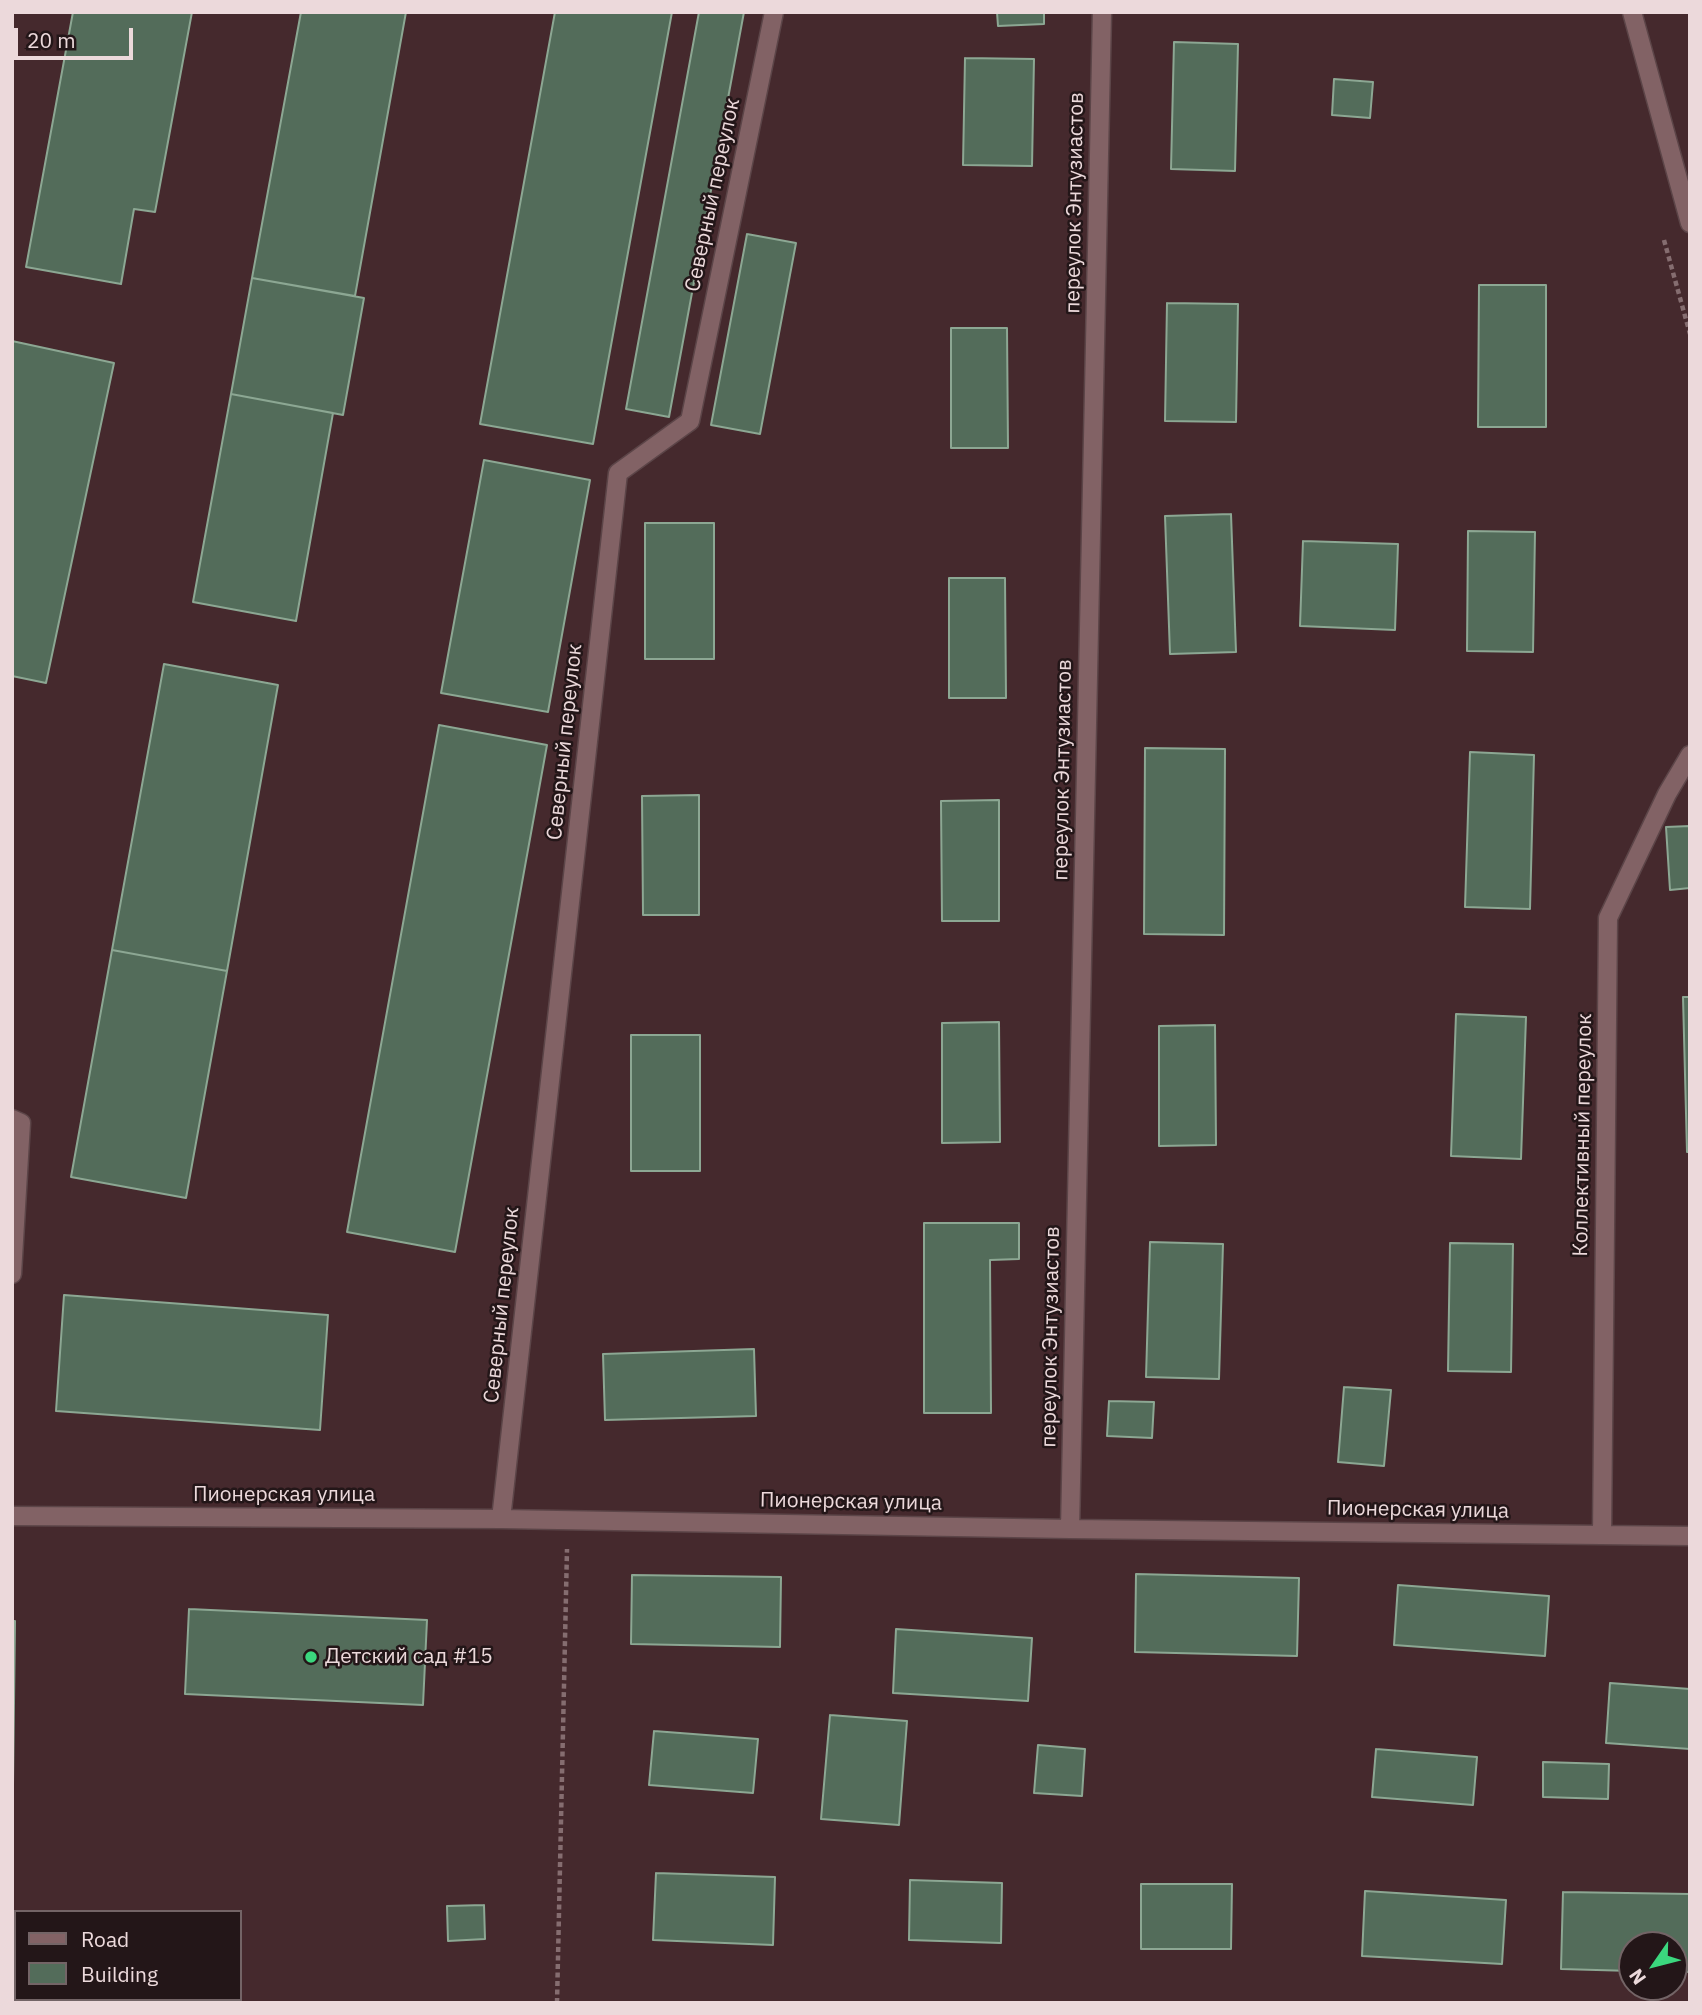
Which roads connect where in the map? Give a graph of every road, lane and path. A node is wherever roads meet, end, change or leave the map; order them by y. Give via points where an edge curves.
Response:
1 (774, 12) edge
2 (1102, 12) edge
3 (1632, 12) edge
4 (1690, 223) edge
5 (1690, 755) edge
6 (12, 1119) edge
7 (12, 1274) edge
8 (12, 1516) edge
9 (501, 1519) junction
10 (567, 1520) junction
11 (1070, 1529) junction
12 (1602, 1535) junction
13 (1690, 1536) edge
14 (557, 2003) edge

1 - 9 street, Северный переулок via 690,421 618,473
2 - 11 street, переулок Энтузиастов
3 - 4 street
5 - 12 street, Коллективный переулок via 1608,918
6 - 7 street via 21,1124
8 - 9 street, Пионерская улица
9 - 10 street, Пионерская улица
10 - 11 street, Пионерская улица
10 - 14 path
11 - 12 street, Пионерская улица
12 - 13 street, Пионерская улица

